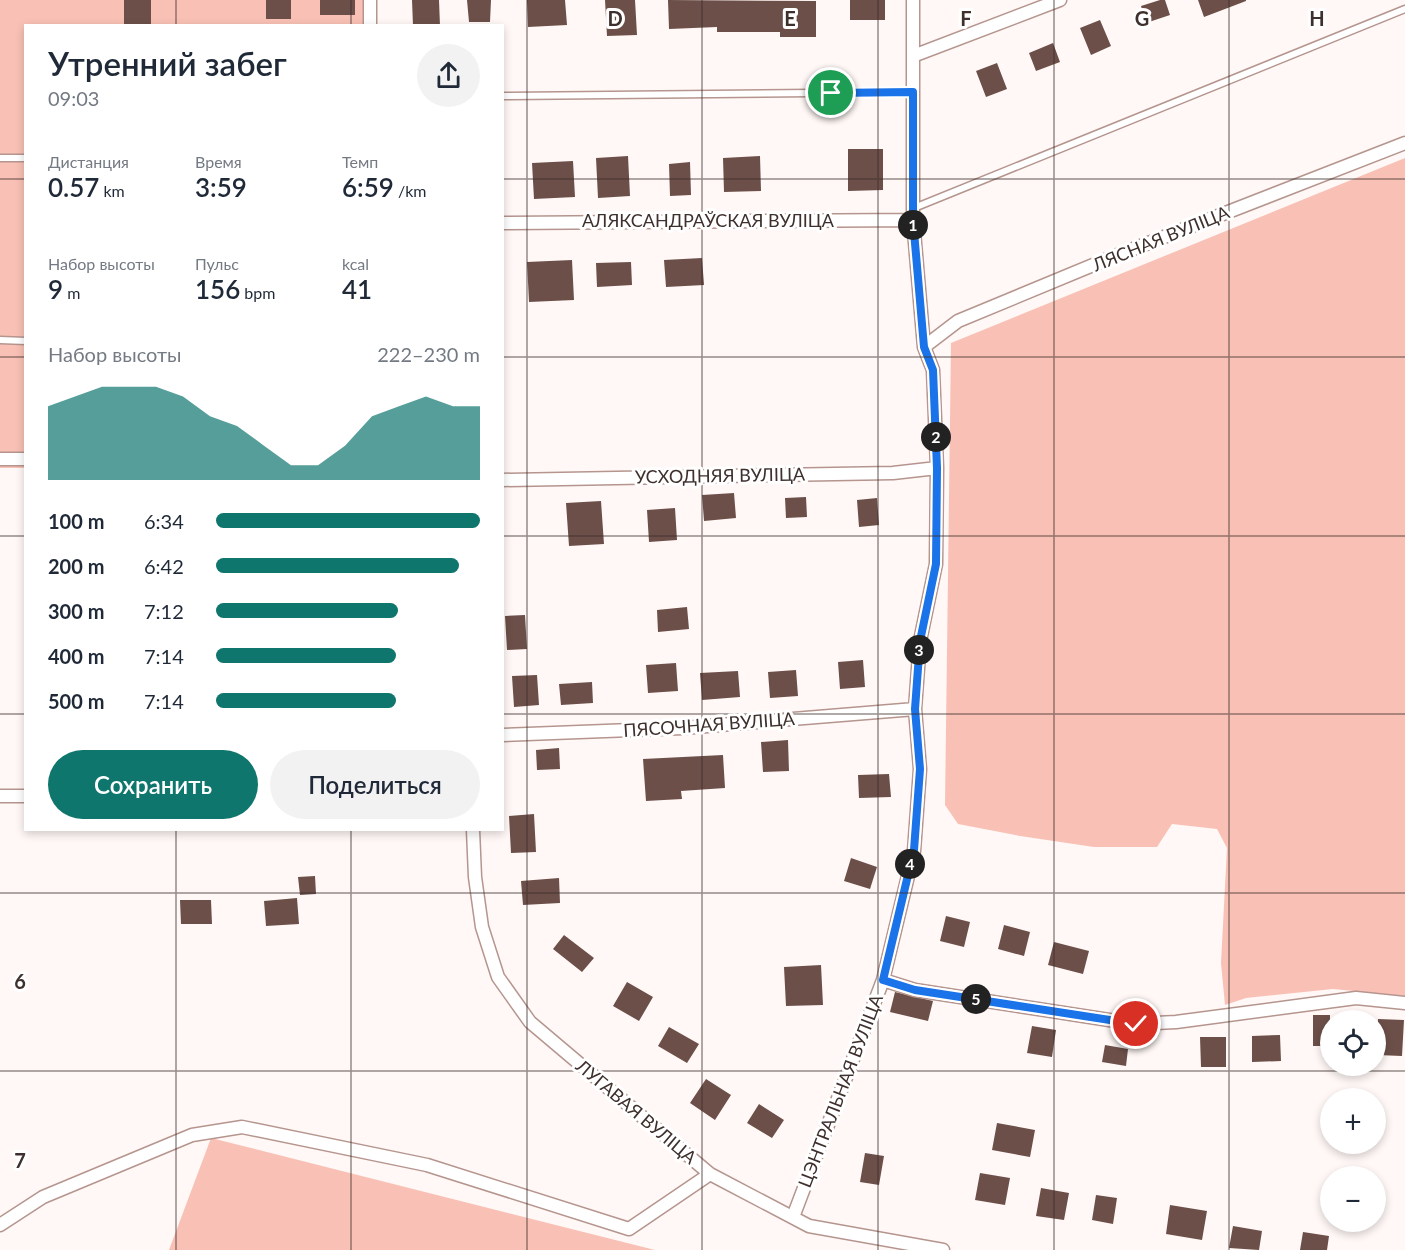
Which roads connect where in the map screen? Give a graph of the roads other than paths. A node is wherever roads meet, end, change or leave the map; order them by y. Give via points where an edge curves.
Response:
1 (370, 0) edge
2 (913, 0) edge
3 (1060, 0) edge
4 (1405, 9) edge
5 (370, 24) edge
6 (913, 56) junction
7 (913, 92) junction
8 (504, 96) edge
9 (1405, 143) edge
10 (0, 158) edge
11 (24, 158) edge
12 (913, 214) junction
13 (504, 223) edge
14 (0, 340) edge
15 (24, 341) edge
16 (924, 347) junction
17 (0, 459) edge
18 (24, 459) edge
19 (937, 468) junction
20 (504, 480) edge
21 (915, 709) junction
22 (504, 735) edge
23 (0, 796) edge
24 (24, 796) edge
25 (473, 831) edge
26 (883, 980) junction
27 (1405, 1003) edge
28 (710, 1174) junction
29 (793, 1217) junction
30 (0, 1225) edge
31 (943, 1250) edge

1 - 5 street
2 - 6 street, ЦЭНТРАЛЬНАЯ ВУЛІЦА
3 - 6 street
4 - 12 lane
6 - 7 street, ЦЭНТРАЛЬНАЯ ВУЛІЦА
7 - 8 lane
7 - 12 street, ЦЭНТРАЛЬНАЯ ВУЛІЦА
9 - 16 street, ЛЯСНАЯ ВУЛІЦА via 958,321
10 - 11 lane
12 - 13 street, АЛЯКСАНДРАЎСКАЯ ВУЛІЦА
12 - 16 street, ЦЭНТРАЛЬНАЯ ВУЛІЦА
14 - 15 lane
16 - 19 street, ЦЭНТРАЛЬНАЯ ВУЛІЦА via 933,370
17 - 18 street
19 - 20 street, УСХОДНЯЯ ВУЛІЦА
19 - 21 street, ЦЭНТРАЛЬНАЯ ВУЛІЦА via 936,564 920,641
21 - 22 street, ПЯСОЧНАЯ ВУЛІЦА via 683,728
21 - 26 street, ЦЭНТРАЛЬНАЯ ВУЛІЦА via 920,769 914,850
23 - 24 street
25 - 28 street, ЛУГАВАЯ ВУЛІЦА via 482,927 498,977 509,995 530,1022
26 - 27 street via 915,990 1136,1024 1176,1023 1356,998
26 - 29 street, ЦЭНТРАЛЬНАЯ ВУЛІЦА
28 - 29 street, ЛУГАВАЯ ВУЛІЦА
28 - 30 street via 629,1229 427,1165 242,1127 192,1135 43,1197
29 - 31 street, ЛУГАВАЯ ВУЛІЦА via 810,1226

